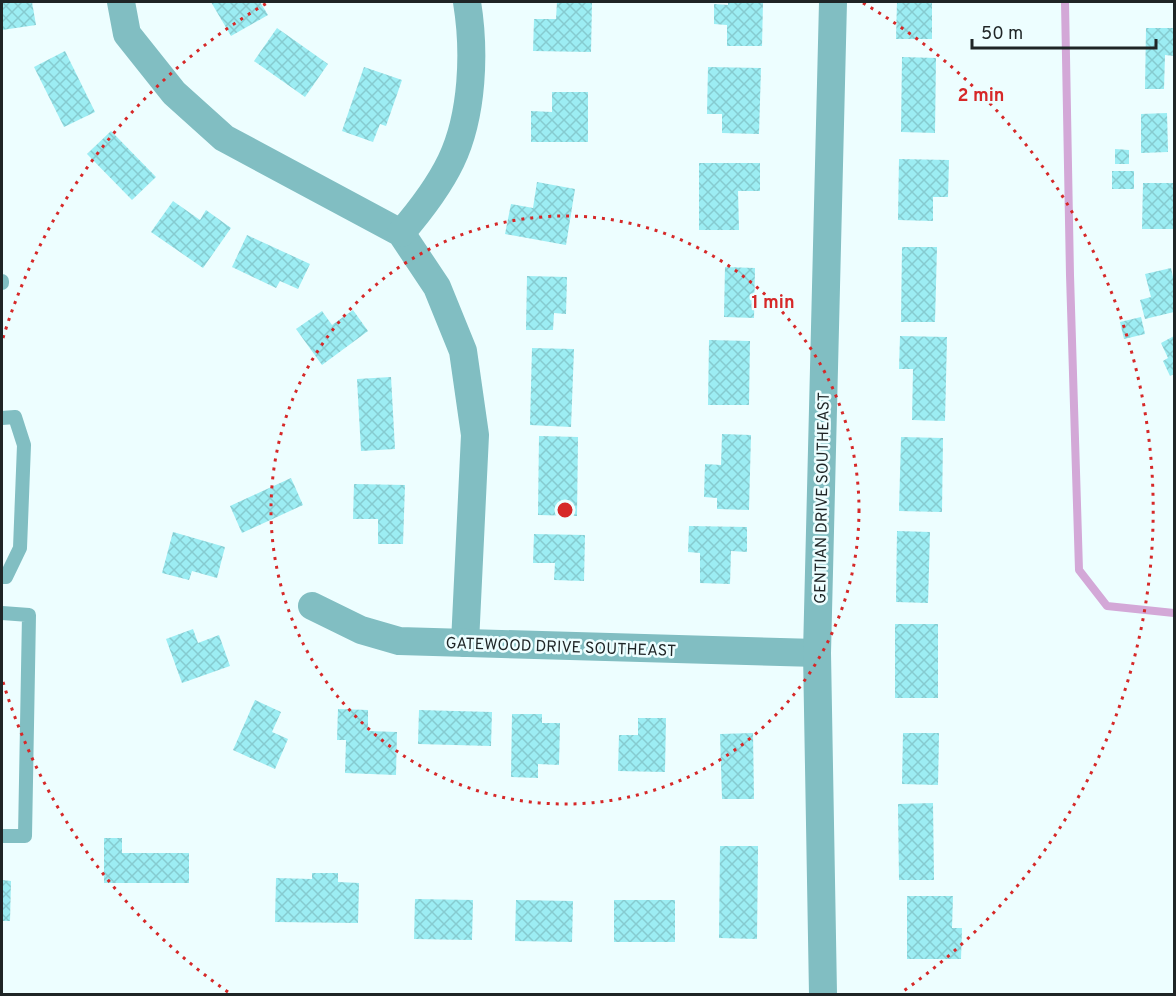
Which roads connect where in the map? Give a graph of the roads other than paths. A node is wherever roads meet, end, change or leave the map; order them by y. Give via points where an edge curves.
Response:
1 (121, 2) edge
2 (467, 2) edge
3 (833, 2) edge
4 (401, 233) junction
5 (2, 418) edge
6 (2, 577) edge
7 (312, 606) dead end
8 (2, 614) edge
9 (465, 643) junction
10 (817, 652) junction
11 (2, 836) edge
12 (823, 994) edge

1 - 4 street via 127,34 174,93 224,138
2 - 4 street via 471,26 470,75 464,123 452,160 429,199
3 - 10 street, GENTIAN DRIVE SOUTHEAST
4 - 9 street via 436,287 463,351 475,435
5 - 6 lane via 15,417 24,445 20,548 6,577
7 - 9 street, GATEWOOD DRIVE SOUTHEAST via 378,637
8 - 11 lane via 29,615 25,836
9 - 10 street, GATEWOOD DRIVE SOUTHEAST
10 - 12 street, GENTIAN DRIVE SOUTHEAST

